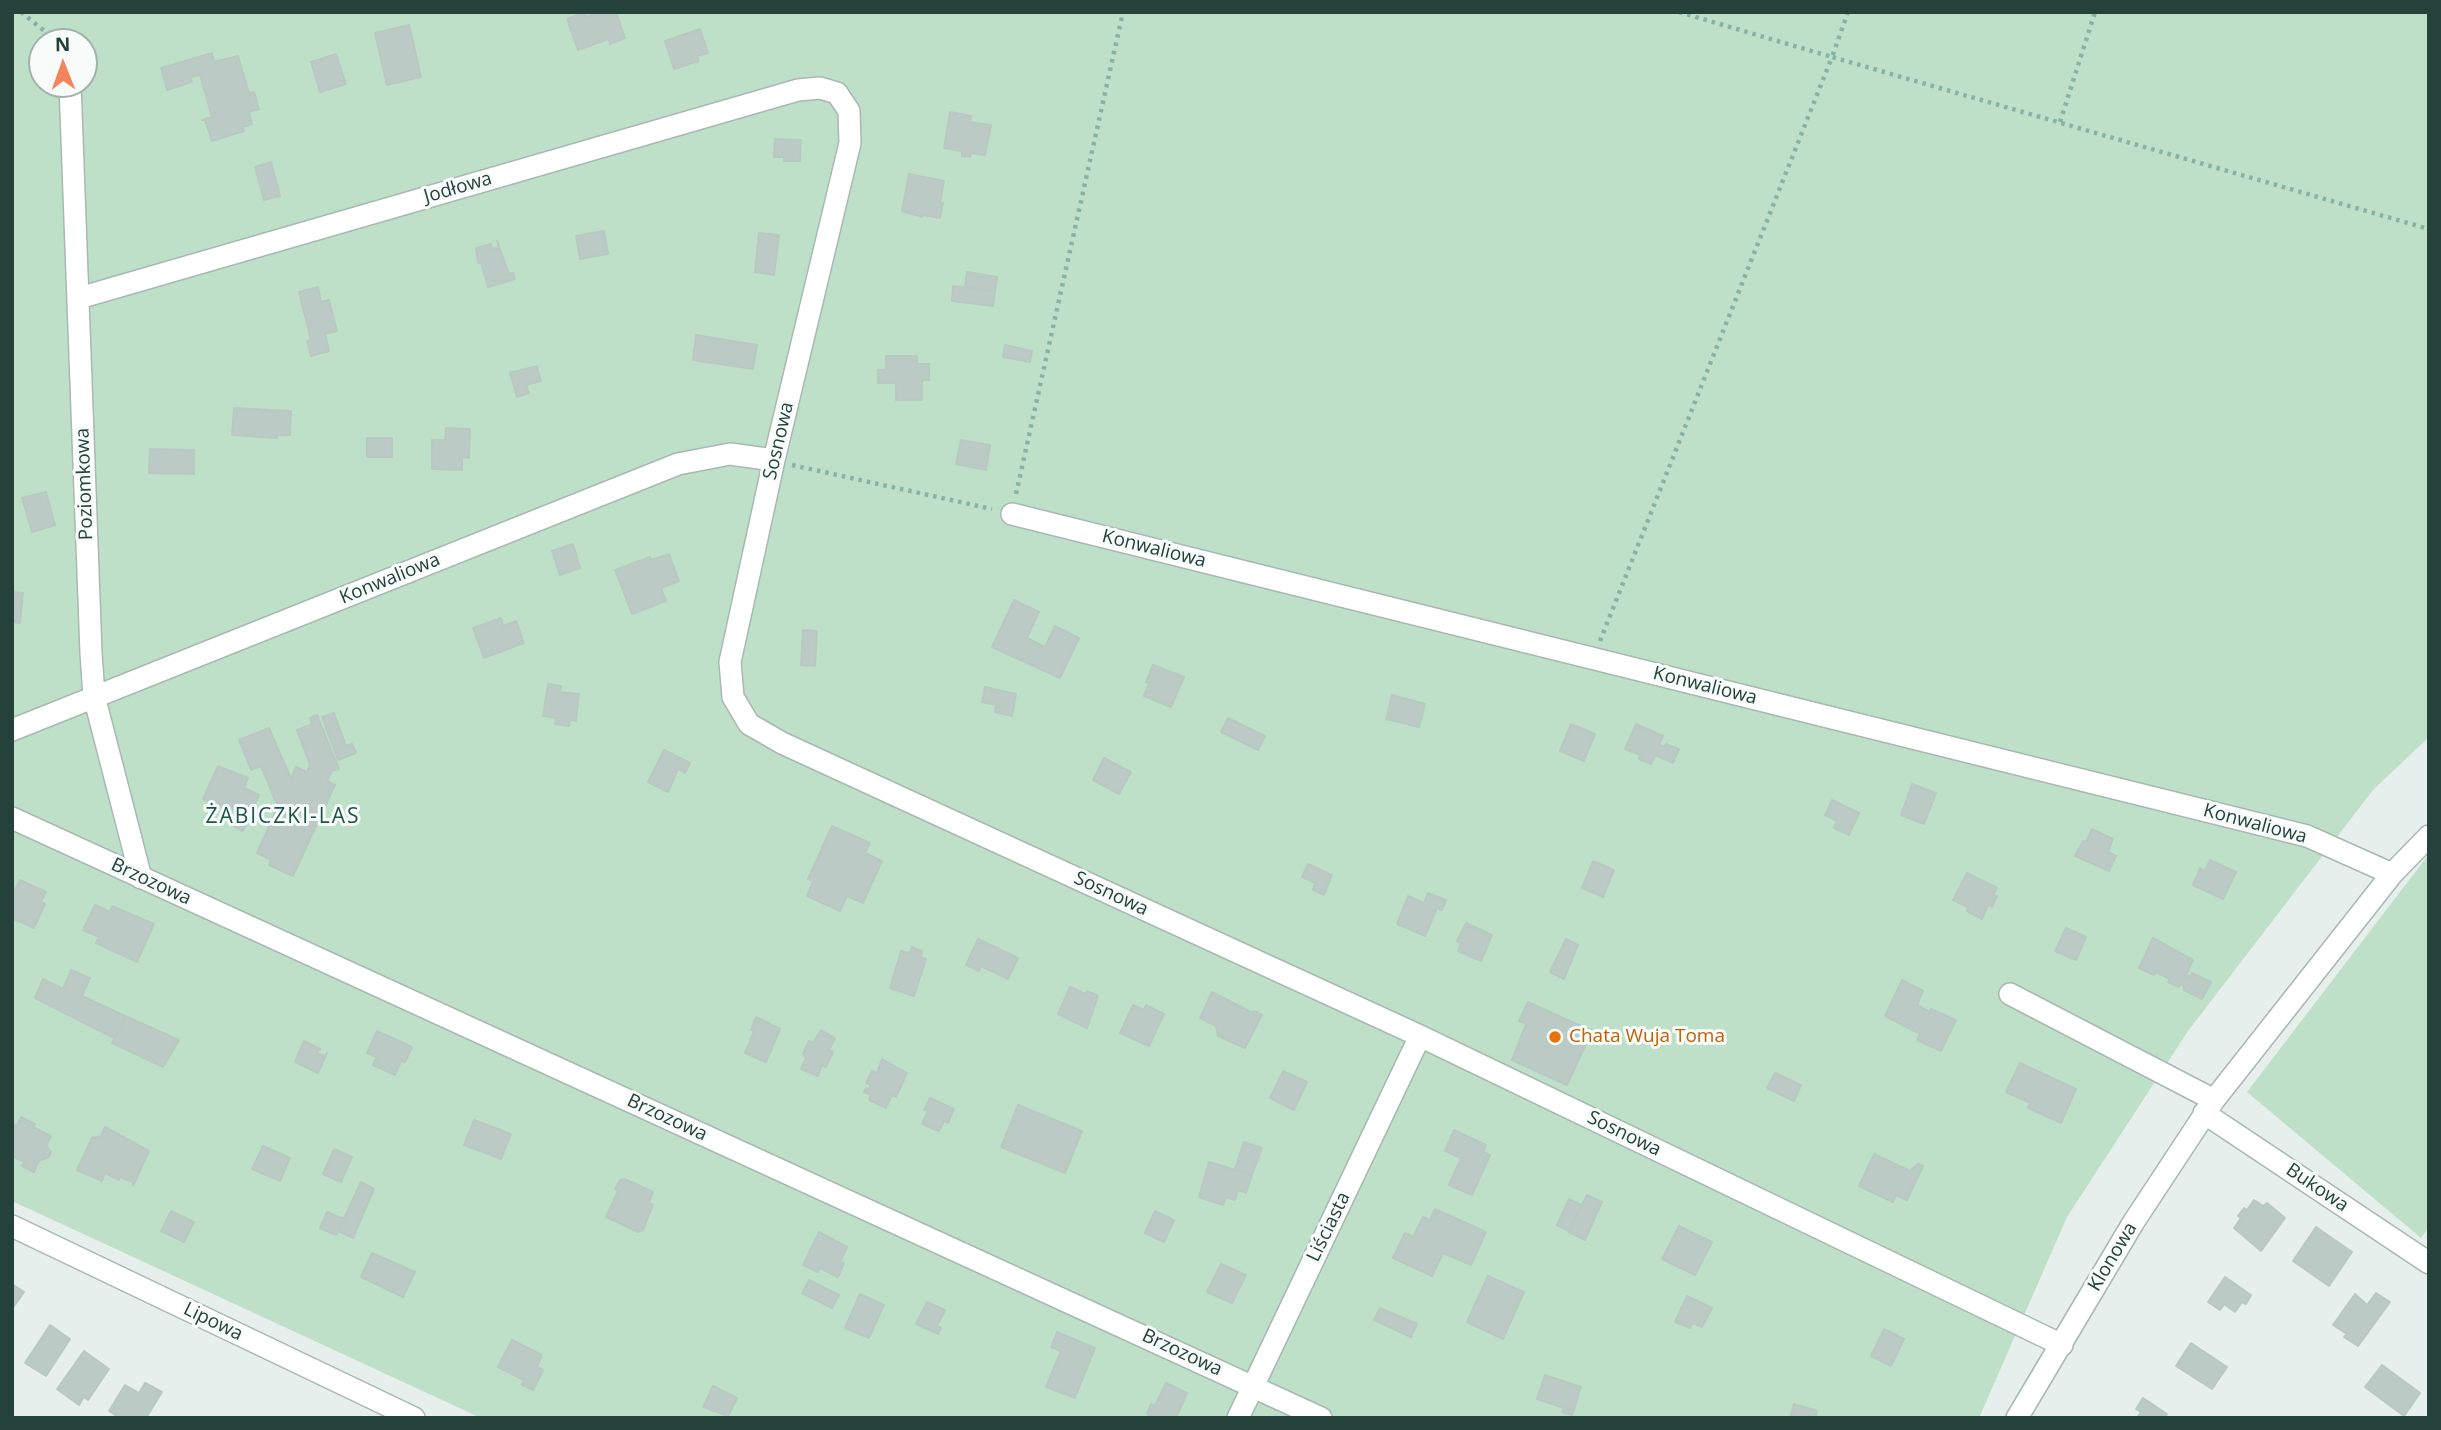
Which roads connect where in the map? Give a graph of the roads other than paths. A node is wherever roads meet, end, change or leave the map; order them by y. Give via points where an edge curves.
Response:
1 (837, 93) joint
2 (71, 98) edge
3 (79, 298) junction
4 (774, 460) junction
5 (1012, 514) road end
6 (94, 696) junction
7 (12, 730) edge
8 (12, 818) edge
9 (2429, 836) edge
10 (2392, 874) junction
11 (141, 877) junction
12 (2010, 995) dead end
13 (1420, 1036) junction
14 (2209, 1106) junction
15 (12, 1226) edge
16 (2429, 1263) edge
17 (2062, 1345) junction
18 (1253, 1386) junction
19 (414, 1418) edge
20 (1238, 1418) edge
21 (1321, 1418) edge
22 (2017, 1418) edge

1 - 3 street, Jodłowa via 820,88 797,90
1 - 4 street, Sosnowa via 849,111 849,142
2 - 3 street, Poziomkowa
3 - 6 street, Poziomkowa
4 - 6 street, Konwaliowa via 730,454 678,464
4 - 13 street, Sosnowa via 730,662 733,697 749,724
5 - 10 street, Konwaliowa via 2307,836
6 - 7 street, Konwaliowa
6 - 11 street, Poziomkowa
8 - 11 street, Brzozowa
9 - 10 street, Klonowa
10 - 14 street, Klonowa
11 - 18 street, Brzozowa
12 - 14 street
13 - 17 street, Sosnowa
13 - 18 street, Liściasta
14 - 16 street, Bukowa
14 - 17 street, Klonowa
15 - 19 street, Lipowa
17 - 22 street, Klonowa
18 - 20 street, Liściasta
18 - 21 street, Brzozowa

